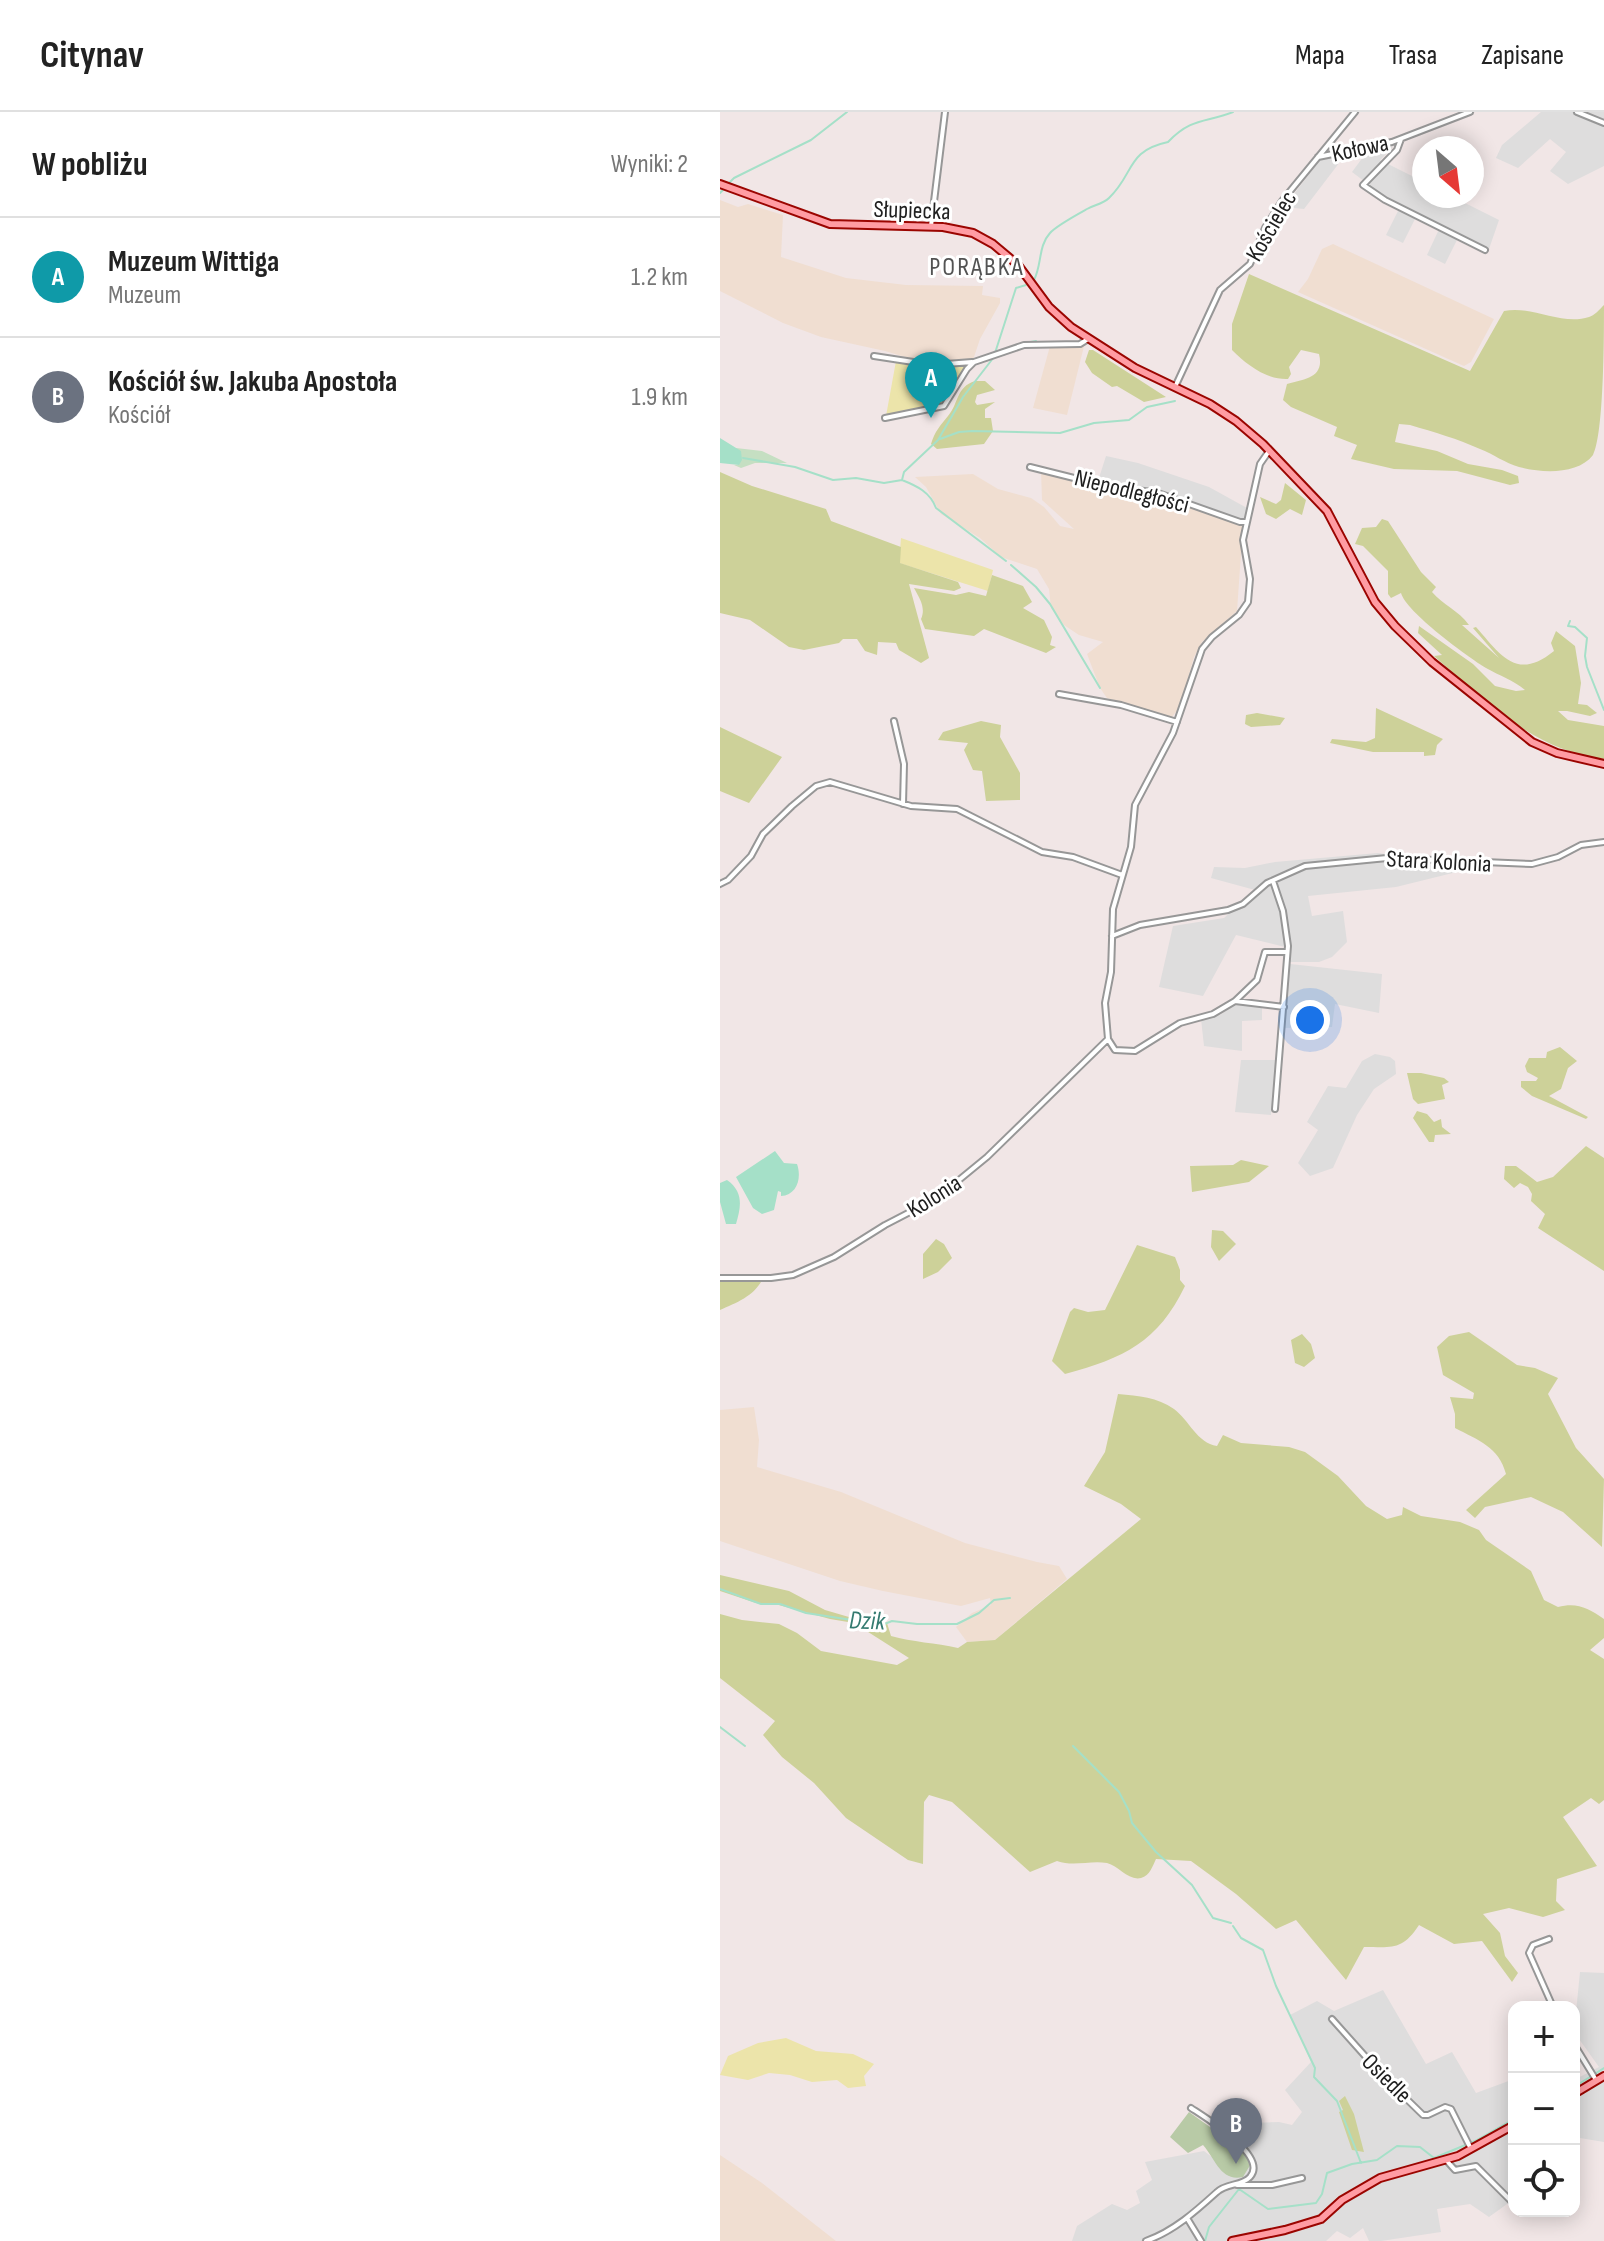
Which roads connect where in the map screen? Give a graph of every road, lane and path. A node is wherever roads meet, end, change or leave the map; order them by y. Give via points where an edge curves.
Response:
1 (945, 112) edge
2 (1355, 112) edge
3 (1470, 112) edge
4 (1577, 112) edge
5 (1604, 123) edge
6 (1401, 139) junction
7 (1318, 157) junction
8 (720, 184) edge
9 (931, 226) junction
10 (1485, 250) dead end
11 (1088, 339) junction
12 (874, 356) dead end
13 (974, 362) junction
14 (1175, 387) junction
15 (885, 418) dead end
16 (1269, 451) junction
17 (1030, 467) dead end
18 (1246, 522) junction
19 (1059, 694) dead end
20 (894, 721) dead end
21 (1177, 722) junction
22 (1604, 764) edge
23 (903, 804) junction
24 (1604, 842) edge
25 (1122, 875) junction
26 (1273, 881) junction
27 (720, 884) edge
28 (1112, 936) junction
29 (1287, 952) junction
30 (1235, 1001) junction
31 (1284, 1007) junction
32 (1108, 1039) junction
33 (1275, 1109) dead end
34 (720, 1278) edge
35 (1549, 1939) dead end
36 (1550, 2001) edge
37 (1332, 2019) dead end
38 (1580, 2054) edge
39 (1604, 2076) edge
40 (1595, 2078) junction
41 (1580, 2089) edge
42 (1191, 2108) dead end
43 (1508, 2128) edge
44 (1470, 2146) junction
45 (1446, 2160) junction
46 (1302, 2178) dead end
47 (1231, 2184) junction
48 (1508, 2198) edge
49 (1187, 2218) junction
50 (1146, 2241) edge
51 (1201, 2241) edge
52 (1232, 2241) edge

1 - 9 street
2 - 7 street, Kościelec
3 - 6 street, Kołowa
4 - 5 street
6 - 7 street, Kołowa
6 - 10 street, Kołowa via 1363,185
7 - 14 street, Kościelec via 1273,214 1250,264 1220,290
8 - 9 main road, Słupiecka via 830,224
9 - 11 main road, Słupiecka via 973,233 1000,249 1057,315
11 - 13 street via 1080,344 1024,345
11 - 14 main road, Słupiecka
12 - 13 street via 933,365
13 - 15 street via 944,406
14 - 16 main road, Słupiecka via 1236,421
16 - 18 street via 1260,464
16 - 22 main road, Słupiecka via 1327,511 1375,602 1416,648 1532,742
17 - 18 street, Niepodległości via 1148,490
18 - 21 street via 1248,602 1202,649
19 - 21 street
20 - 23 street via 904,764
21 - 25 street via 1135,805
23 - 25 street via 957,809 1042,852
23 - 27 street via 840,784 816,786 763,834 751,856
24 - 26 street, Stara Kolonia via 1532,864 1345,860 1305,866
25 - 28 street
26 - 28 street, Stara Kolonia via 1228,910 1140,925
26 - 29 street via 1283,911
28 - 32 street via 1105,1003
29 - 30 street via 1265,952 1257,980
29 - 31 street
30 - 31 street
30 - 32 street via 1180,1023 1135,1051 1115,1050
31 - 33 street
32 - 34 street, Kolonia via 987,1157 937,1198 795,1275
35 - 36 street via 1533,1945 1529,1953
37 - 44 street, Osiedle via 1423,2115 1449,2106
38 - 40 street
39 - 40 main road
40 - 41 main road
42 - 47 street via 1252,2160 1253,2175
43 - 44 main road
44 - 45 main road
45 - 48 street via 1455,2170 1476,2166
45 - 52 main road via 1380,2178 1321,2219
46 - 47 street via 1272,2185
47 - 49 street
49 - 50 street
49 - 51 street

